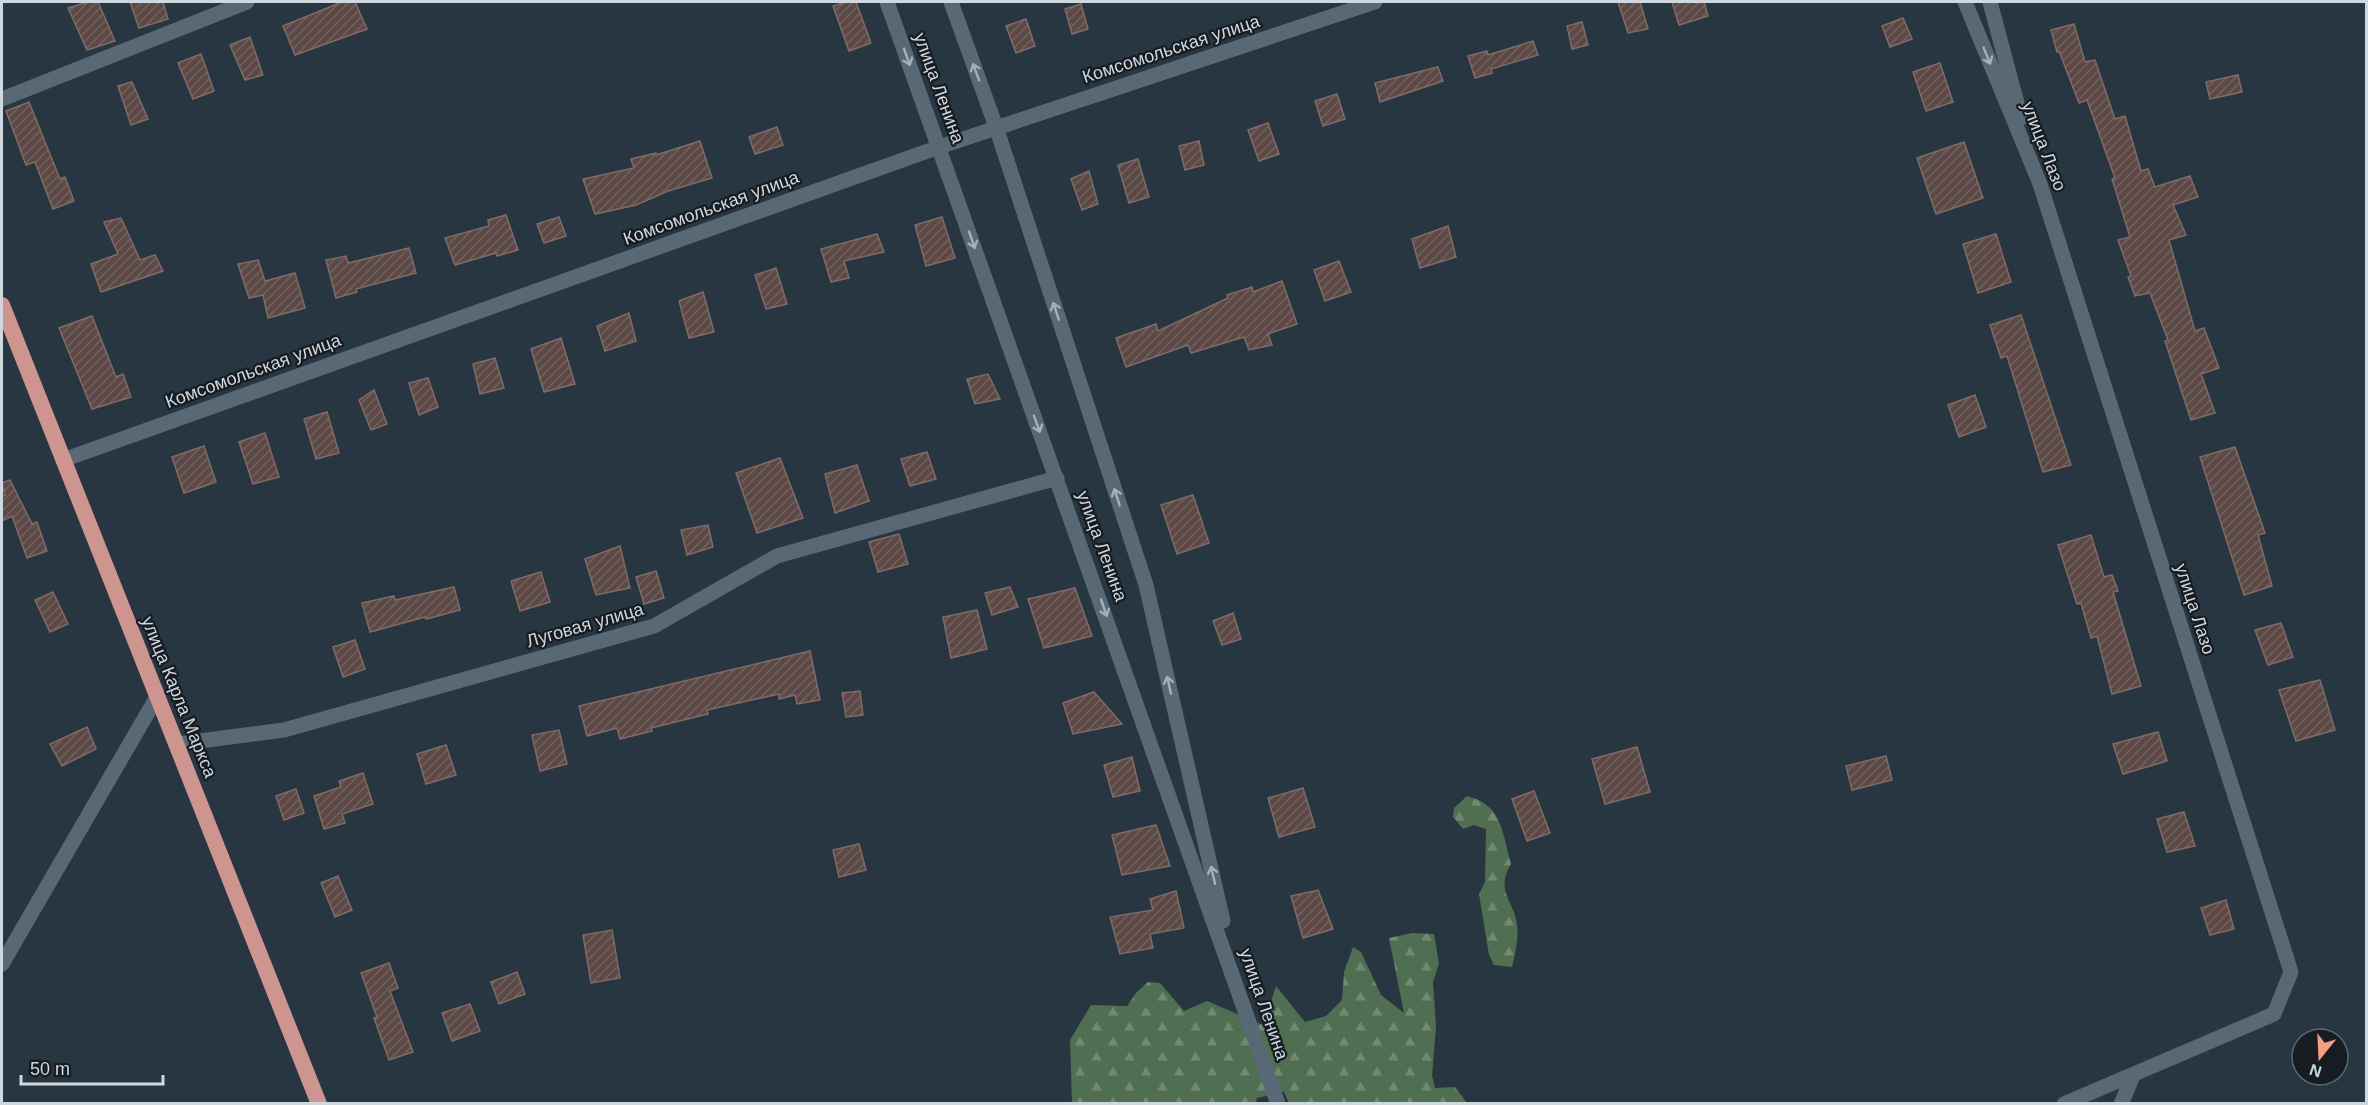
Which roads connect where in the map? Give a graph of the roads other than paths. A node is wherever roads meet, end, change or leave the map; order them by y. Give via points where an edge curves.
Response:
1 (248, 2) edge
2 (887, 2) edge
3 (951, 2) edge
4 (1375, 2) edge
5 (1965, 2) edge
6 (1989, 2) edge
7 (2, 99) edge
8 (996, 127) junction
9 (939, 147) junction
10 (2040, 184) junction
11 (2, 305) edge
12 (63, 460) junction
13 (1057, 478) junction
14 (158, 695) junction
15 (177, 744) junction
16 (2, 963) edge
17 (1240, 993) junction
18 (2133, 1076) junction
19 (319, 1104) edge
20 (1278, 1104) edge
21 (2064, 1104) edge
22 (2121, 1104) edge

1 - 7 street
2 -> 9 street, улица Ленина
8 -> 3 street
4 - 8 street, Комсомольская улица
5 -> 10 street, улица Лазо
6 - 10 street
8 - 9 street, Комсомольская улица
17 -> 8 street via 1146,585
9 - 12 street, Комсомольская улица
9 -> 13 street, улица Ленина
10 - 18 street, улица Лазо via 2291,972 2274,1014
11 - 12 highway, улица Карла Маркса
12 - 14 highway, улица Карла Маркса
13 - 15 street, Луговая улица via 777,556 654,626 284,730
13 -> 17 street, улица Ленина
14 - 15 highway, улица Карла Маркса
14 - 16 street
15 - 19 highway, улица Карла Маркса
17 - 20 street, улица Ленина
18 - 21 street, улица Лазо
18 - 22 street

